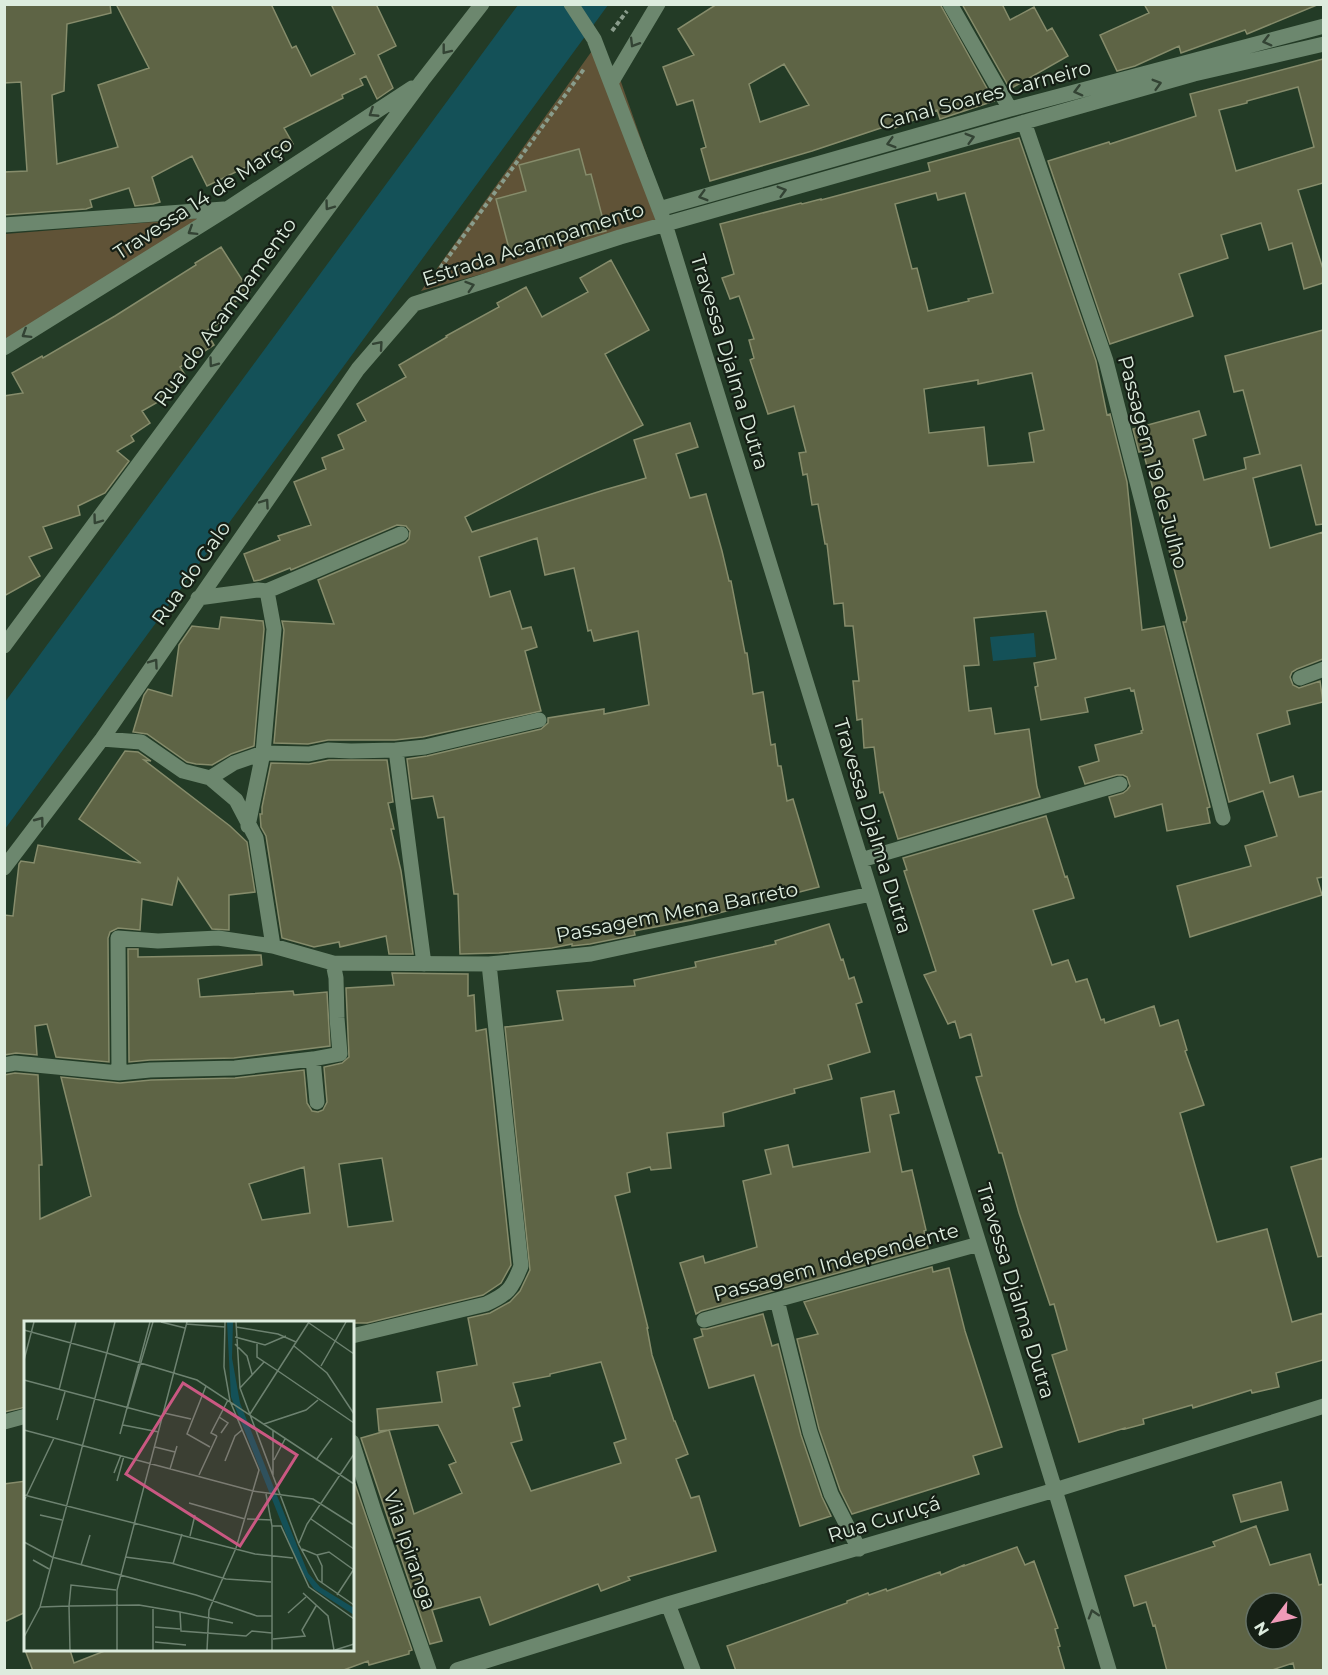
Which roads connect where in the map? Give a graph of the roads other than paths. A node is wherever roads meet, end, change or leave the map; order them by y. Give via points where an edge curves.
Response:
1 (482, 4) edge
2 (571, 4) edge
3 (658, 4) edge
4 (950, 4) edge
5 (1323, 26) edge
6 (1323, 44) edge
7 (422, 81) junction
8 (611, 83) junction
9 (1010, 109) junction
10 (1024, 122) junction
11 (227, 209) junction
12 (659, 209) junction
13 (665, 224) junction
14 (4, 225) edge
15 (414, 304) joint
16 (4, 348) edge
17 (401, 534) dead end
18 (267, 591) junction
19 (198, 598) junction
20 (4, 646) edge
21 (1323, 669) edge
22 (1300, 678) dead end
23 (539, 720) dead end
24 (102, 739) junction
25 (396, 750) junction
26 (263, 753) junction
27 (210, 778) junction
28 (1120, 784) dead end
29 (1223, 818) dead end
30 (248, 826) junction
31 (861, 860) junction
32 (4, 868) edge
33 (871, 894) junction
34 (273, 946) junction
35 (333, 963) junction
36 (424, 963) junction
37 (489, 964) junction
38 (313, 1059) junction
39 (4, 1065) edge
40 (119, 1073) junction
41 (317, 1102) dead end
42 (979, 1244) junction
43 (777, 1300) junction
44 (704, 1320) dead end
45 (354, 1336) edge
46 (1323, 1406) edge
47 (24, 1417) edge
48 (4, 1422) edge
49 (354, 1448) edge
50 (1055, 1490) junction
51 (859, 1549) junction
52 (668, 1604) junction
53 (493, 1665) edge
54 (429, 1671) edge
55 (457, 1671) edge
56 (693, 1671) edge
57 (1109, 1671) edge

1 -> 7 street, Rua do Acampamento
2 - 8 street, Travessa Djalma Dutra via 596,44
3 -> 8 street
4 - 9 street
5 -> 9 street, Canal Soares Carneiro
10 -> 6 street, Canal Soares Carneiro via 1194,74
7 -> 11 street, Travessa 14 de Março
7 -> 20 street, Rua do Acampamento
8 - 12 street, Travessa Djalma Dutra
9 -> 12 street, Canal Soares Carneiro
13 -> 10 street, Canal Soares Carneiro
10 - 29 street, Passagem 19 de Julho via 1106,361
11 - 14 street
11 -> 16 street, Travessa 14 de Março
12 - 13 street, Travessa Djalma Dutra
15 -> 13 street, Estrada Acampamento
13 - 31 street, Travessa Djalma Dutra
19 -> 15 street, Rua do Galo via 358,369
17 - 18 street
18 - 19 street
18 - 26 street via 274,629
24 -> 19 street, Rua do Galo
21 - 22 street
23 - 25 street via 425,747
24 - 27 street via 141,742 183,771
32 -> 24 street, Rua do Galo
25 - 26 street
25 - 36 street
26 - 27 street via 234,763
26 - 30 street
27 - 30 street via 236,800
28 - 31 street
30 - 34 street via 256,838
31 - 33 street, Travessa Djalma Dutra
33 - 37 street, Passagem Mena Barreto via 591,954
33 - 42 street, Travessa Djalma Dutra
34 - 35 street, Passagem Mena Barreto
34 - 40 street, Passagem Mena Barreto via 218,938 118,938
35 - 36 street, Passagem Mena Barreto
35 - 38 street via 340,1054
36 - 37 street, Passagem Mena Barreto
37 - 45 street via 521,1266 515,1283 503,1296 486,1304
38 - 40 street via 235,1068
38 - 41 street
39 - 40 street
42 - 43 street, Passagem Independente
42 - 50 street, Travessa Djalma Dutra
43 - 44 street, Passagem Independente
43 - 51 street via 810,1432 831,1494
46 - 50 street, Rua Curuçá
47 - 48 street
49 - 54 street, Vila Ipiranga
50 - 51 street, Rua Curuçá
57 -> 50 street, Travessa Djalma Dutra
51 - 52 street, Rua Curuçá
52 - 53 street, Rua Curuçá
52 - 56 street
53 - 55 street, Rua Curuçá

